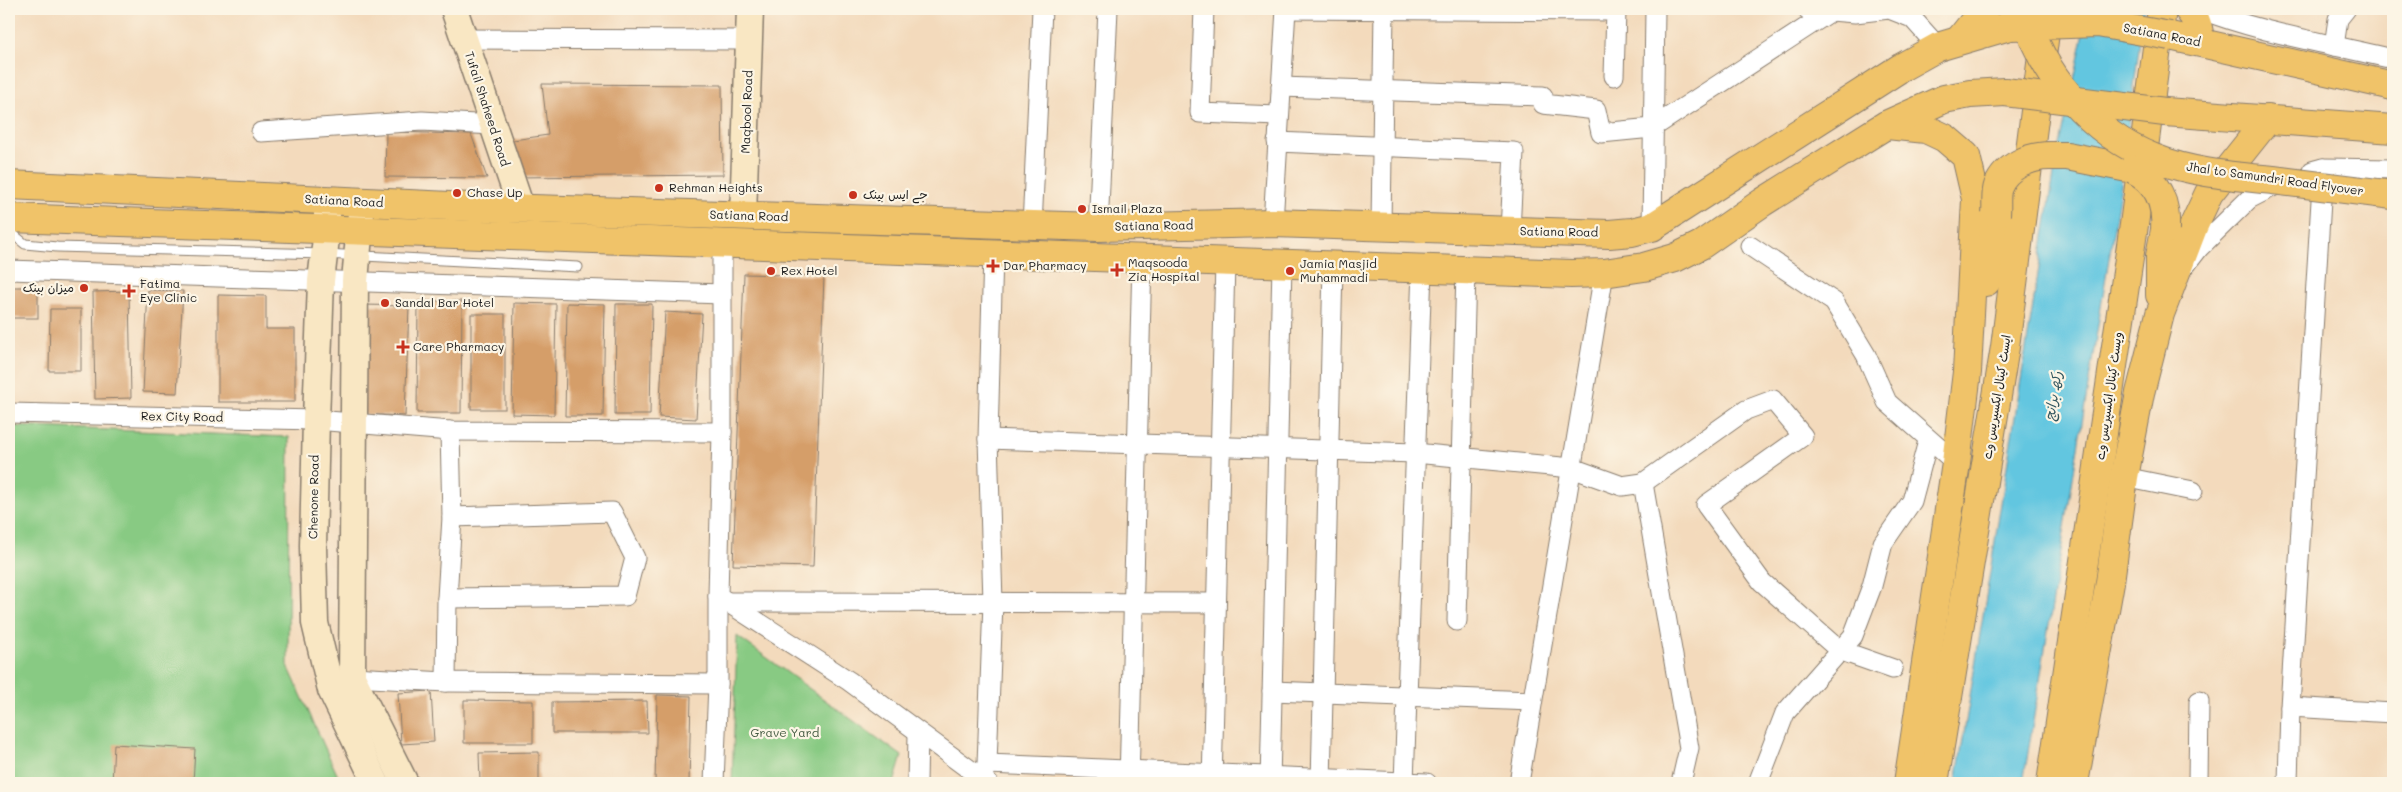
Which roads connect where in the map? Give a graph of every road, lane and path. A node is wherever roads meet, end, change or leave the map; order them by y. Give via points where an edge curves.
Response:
1 (454, 9) edge
2 (750, 9) edge
3 (1042, 9) edge
4 (1108, 9) edge
5 (1204, 9) edge
6 (1286, 9) edge
7 (1384, 9) edge
8 (1655, 9) edge
9 (1807, 9) edge
10 (1984, 9) edge
11 (2048, 9) edge
12 (2127, 9) edge
13 (2162, 9) edge
14 (2188, 9) edge
15 (2200, 9) edge
16 (2346, 9) edge
17 (1830, 10) edge
18 (2016, 17) edge
19 (2169, 36) junction
20 (464, 39) junction
21 (749, 40) junction
22 (2200, 42) junction
23 (1949, 43) junction
24 (2334, 46) junction
25 (2393, 59) edge
26 (1614, 76) dead end
27 (2393, 86) edge
28 (1281, 87) junction
29 (1383, 91) junction
30 (1279, 116) junction
31 (2268, 119) junction
32 (493, 125) junction
33 (1886, 125) junction
34 (1652, 128) junction
35 (2393, 129) edge
36 (261, 132) dead end
37 (1277, 142) junction
38 (1382, 146) junction
39 (2323, 168) junction
40 (2393, 170) edge
41 (1723, 183) junction
42 (9, 185) edge
43 (2393, 195) edge
44 (327, 200) junction
45 (362, 202) junction
46 (521, 208) junction
47 (1745, 215) junction
48 (744, 216) junction
49 (9, 218) edge
50 (1273, 224) junction
51 (1032, 226) junction
52 (1381, 226) junction
53 (1652, 226) junction
54 (1098, 228) junction
55 (9, 231) edge
56 (1510, 231) junction
57 (326, 242) junction
58 (722, 244) junction
59 (1750, 246) dead end
60 (994, 253) junction
61 (357, 256) junction
62 (1142, 259) junction
63 (1226, 262) junction
64 (1282, 264) junction
65 (1333, 266) junction
66 (578, 267) dead end
67 (1422, 269) junction
68 (9, 270) edge
69 (1466, 270) junction
70 (1604, 273) junction
71 (321, 281) junction
72 (722, 294) junction
73 (2160, 314) junction
74 (2148, 358) junction
75 (1966, 372) junction
76 (9, 413) edge
77 (316, 420) junction
78 (354, 424) junction
79 (450, 431) junction
80 (722, 432) junction
81 (988, 439) junction
82 (1928, 441) junction
83 (1137, 444) junction
84 (1221, 447) junction
85 (1278, 448) junction
86 (1329, 450) junction
87 (1415, 453) junction
88 (1462, 457) junction
89 (1956, 463) junction
90 (1572, 468) junction
91 (2124, 477) junction
92 (1643, 483) junction
93 (2193, 491) dead end
94 (452, 517) junction
95 (447, 598) junction
96 (723, 599) junction
97 (993, 602) junction
98 (1133, 602) junction
99 (1216, 603) junction
100 (1457, 622) dead end
101 (1839, 650) junction
102 (1893, 669) dead end
103 (352, 677) junction
104 (446, 682) junction
105 (718, 684) junction
106 (1272, 690) junction
107 (1323, 694) junction
108 (1407, 695) junction
109 (2199, 701) dead end
110 (1532, 702) junction
111 (2290, 707) junction
112 (2393, 713) edge
113 (918, 734) junction
114 (984, 777) edge
115 (1129, 777) edge
116 (1212, 778) edge
117 (1270, 780) edge
118 (1321, 781) edge
119 (376, 783) edge
120 (405, 783) edge
121 (714, 783) edge
122 (917, 783) edge
123 (1404, 783) edge
124 (1426, 783) edge
125 (1519, 783) edge
126 (1681, 783) edge
127 (1758, 783) edge
128 (1908, 783) edge
129 (1934, 783) edge
130 (2051, 783) edge
131 (2074, 783) edge
132 (2198, 783) edge
133 (2288, 783) edge

1 - 20 street, Tufail Shaheed Road
2 - 21 street, Maqbool Road
3 - 51 street
4 - 54 street
5 - 30 street via 1200,113
6 - 7 street
6 - 28 street
7 - 26 street via 1616,11
7 - 29 street
8 - 34 street
9 - 17 street
10 - 23 main road
11 - 129 main road, ایسٹ کینال ایکسپریس وے via 2005,348
12 - 19 main road
13 - 130 main road, ویسٹ کینال ایکسپریس وے via 2134,225
14 - 22 main road via 2194,15
15 - 24 street via 2250,26
16 - 24 street via 2338,18
17 - 23 street via 1855,13 1889,10 1912,18
17 - 34 street
18 - 19 main road, Satiana Road, bridge via 2098,24
18 - 23 main road, Satiana Road
18 - 43 main road, Jhal to Samundri Road Flyover, bridge via 2036,42 2063,89 2088,116 2132,148 2169,163 2201,171
19 - 22 main road, Satiana Road
20 - 21 street
20 - 32 street, Tufail Shaheed Road
21 - 48 street, Maqbool Road
22 - 27 main road, Satiana Road
23 - 41 main road, Satiana Road via 1902,67
24 - 25 street
28 - 29 street
28 - 30 street
29 - 34 street via 1543,96 1543,104 1596,110 1601,133
29 - 38 street
30 - 37 street
31 - 33 main road, bridge via 2165,112 2005,92 1944,99
31 - 35 main road
31 - 73 main road via 2209,193
32 - 36 street via 422,121
32 - 46 street, Tufail Shaheed Road
33 - 47 main road
33 - 75 main road via 1926,129 1945,138 1966,156 1976,199
34 - 53 street
37 - 38 street
37 - 50 street
38 - 52 street
38 - 56 street via 1514,152
39 - 40 street
39 - 74 street via 2293,176 2249,199 2199,248 2179,273
39 - 111 street
41 - 47 main road
41 - 53 main road, Satiana Road
42 - 44 main road, Satiana Road
44 - 45 main road, Satiana Road
44 - 57 street, Chenone Road
45 - 46 main road, Satiana Road
45 - 61 street
46 - 48 main road, Satiana Road
47 - 70 main road via 1701,245 1675,258
48 - 51 main road, Satiana Road
49 - 57 main road
50 - 52 main road, Satiana Road
50 - 54 main road, Satiana Road
51 - 54 main road, Satiana Road
52 - 56 main road, Satiana Road
53 - 56 main road, Satiana Road via 1609,234
55 - 57 lane via 25,244 57,247
57 - 61 main road
57 - 71 street, Chenone Road
58 - 60 main road
58 - 61 main road
58 - 72 street
59 - 82 street via 1834,302 1866,355 1887,402
60 - 62 main road
60 - 81 street
61 - 66 lane
61 - 71 street
61 - 72 street
61 - 78 street
62 - 63 main road
62 - 83 street
63 - 64 main road
63 - 84 street
64 - 65 main road
64 - 85 street
65 - 67 main road
65 - 86 street
67 - 69 main road
67 - 87 street
68 - 71 street
69 - 70 main road
69 - 88 street
70 - 90 street
71 - 77 street, Chenone Road
72 - 80 street
73 - 74 main road
73 - 75 main road, bridge via 2160,256 2166,211 2150,179 2133,169 2067,156 2040,156 2006,172 1997,188 1992,254
74 - 91 main road
75 - 89 main road
76 - 77 street, Rex City Road
77 - 78 street, Rex City Road
77 - 119 street, Chenone Road via 315,622 331,690
78 - 79 street, Rex City Road
78 - 103 street
79 - 80 street, Rex City Road
79 - 94 street
80 - 96 street
81 - 83 street
81 - 97 street
82 - 89 street
82 - 101 street via 1912,501 1883,543 1872,586 1853,636
83 - 84 street
83 - 98 street
84 - 85 street
84 - 99 street
85 - 86 street
85 - 106 street
86 - 87 street
86 - 107 street
87 - 88 street
87 - 108 street
88 - 90 street
88 - 100 street
89 - 128 main road
90 - 92 street via 1622,486
90 - 110 street
91 - 93 street
91 - 131 main road via 2110,582
92 - 101 street via 1746,410 1772,400 1803,436 1706,505 1762,582
92 - 126 street via 1689,748
94 - 95 street
94 - 95 street via 612,512 635,558 624,596
95 - 104 street
96 - 97 street
96 - 105 street
96 - 113 street via 849,682
97 - 98 street
97 - 114 street
98 - 99 street
98 - 115 street
99 - 116 street
101 - 102 street
101 - 127 street via 1785,713
103 - 104 street
103 - 120 street
104 - 105 street
105 - 121 street
106 - 107 street
106 - 117 street
107 - 108 street
107 - 118 street
108 - 110 street
108 - 123 street
109 - 132 street
110 - 125 street
111 - 112 street
111 - 133 street
113 - 114 street
113 - 122 street
114 - 115 street
115 - 116 street
116 - 117 street
117 - 118 street
118 - 123 street
123 - 124 street

